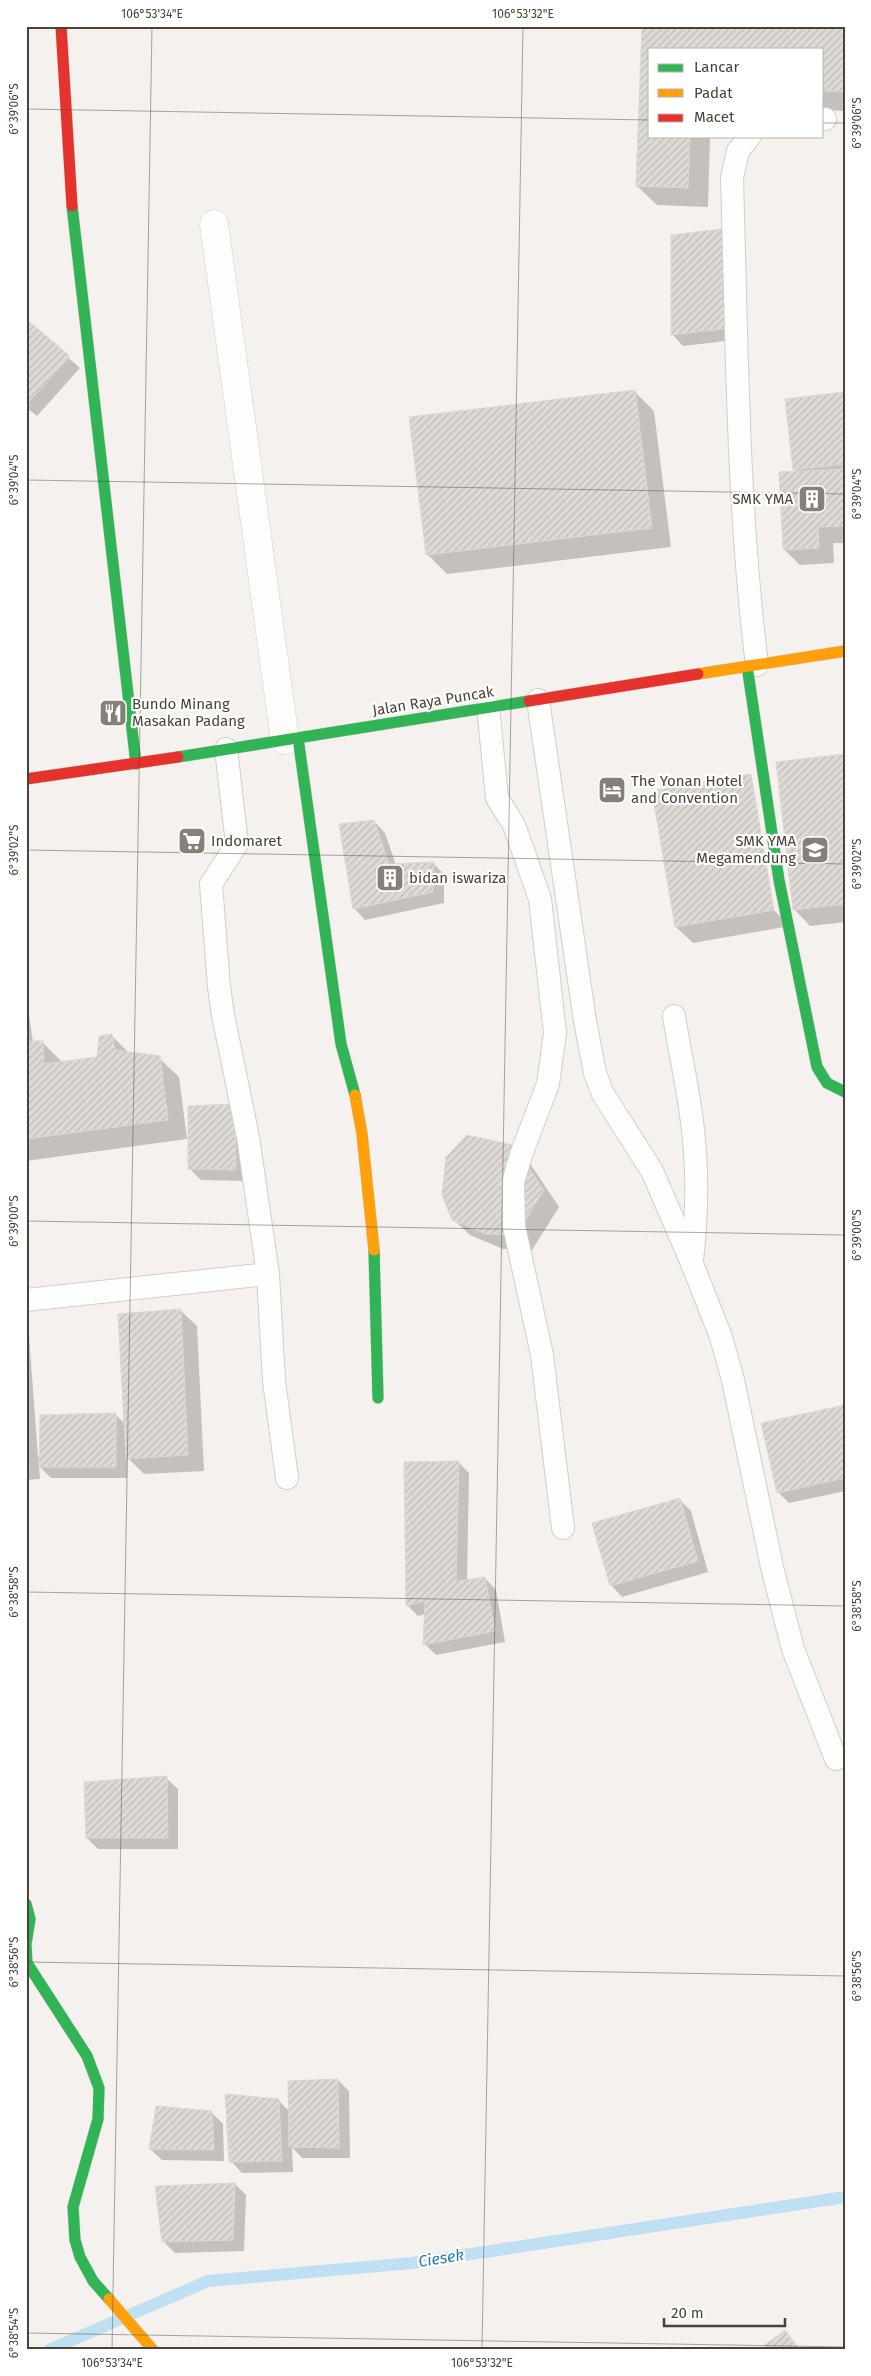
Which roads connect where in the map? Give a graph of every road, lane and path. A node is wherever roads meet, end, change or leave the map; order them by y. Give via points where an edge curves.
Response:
1 (61, 26) edge
2 (748, 138) edge
3 (214, 224) dead end
4 (845, 651) edge
5 (752, 665) junction
6 (538, 700) junction
7 (488, 707) junction
8 (292, 739) junction
9 (226, 749) junction
10 (136, 764) junction
11 (26, 779) edge
12 (674, 1016) dead end
13 (845, 1092) edge
14 (692, 1261) junction
15 (268, 1274) junction
16 (26, 1300) edge
17 (378, 1398) dead end
18 (287, 1478) dead end
19 (563, 1528) dead end
20 (836, 1759) dead end
21 (26, 1904) edge
22 (153, 2350) edge

1 - 10 main road via 70,189
2 - 5 lane via 738,151 732,178
3 - 8 street
4 - 5 main road, Jalan Raya Puncak
5 - 6 main road, Jalan Raya Puncak
5 - 13 main road via 779,880 817,1066 827,1085
6 - 7 main road, Jalan Raya Puncak
6 - 14 lane via 595,1073 603,1094 652,1171
7 - 8 main road, Jalan Raya Puncak
7 - 19 lane via 497,798 514,825 540,899 555,1033 548,1084 513,1182 513,1208 514,1226 542,1355
8 - 9 main road, Jalan Raya Puncak
8 - 17 main road via 341,1044 362,1134 375,1258
9 - 10 main road, Jalan Raya Puncak
9 - 15 lane via 237,844 211,884 223,1016 248,1137
10 - 11 main road, Jalan Raya Puncak
12 - 14 lane via 693,1129 697,1186
14 - 20 lane via 724,1346 772,1567 794,1648
15 - 16 lane
15 - 18 lane via 274,1381
21 - 22 main road via 30,1919 26,1944 28,1963 86,2056 99,2088 98,2120 73,2207 75,2240 93,2281

